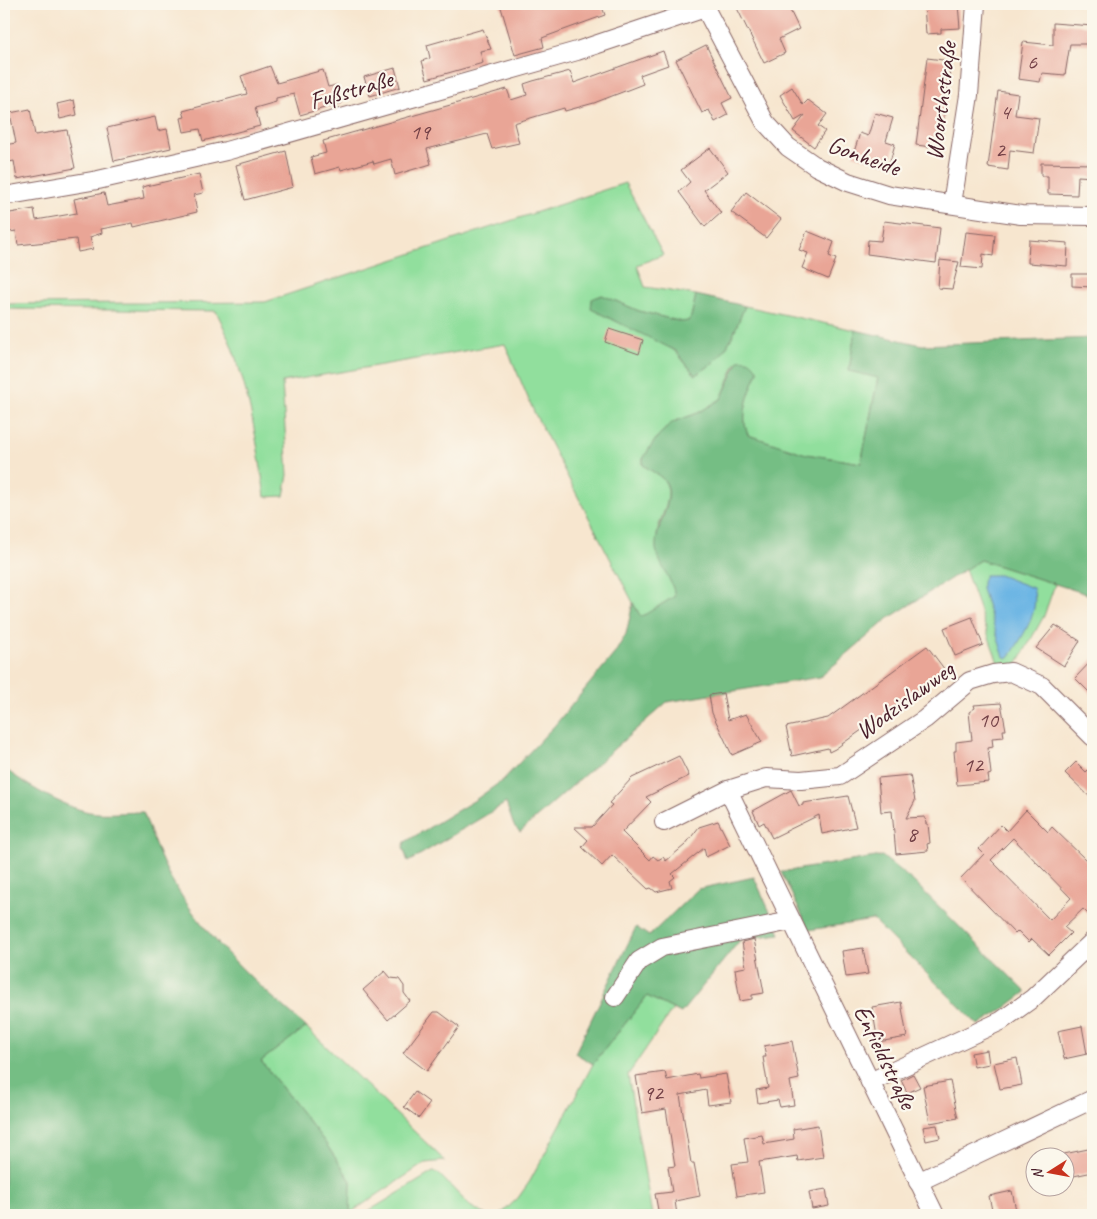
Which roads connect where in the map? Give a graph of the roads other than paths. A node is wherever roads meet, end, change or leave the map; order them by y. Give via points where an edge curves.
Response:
1 (976, 4) edge
2 (704, 6) edge
3 (4, 196) edge
4 (945, 204) junction
5 (1093, 216) edge
6 (1093, 737) edge
7 (728, 790) junction
8 (664, 822) dead end
9 (791, 921) junction
10 (1093, 941) edge
11 (615, 997) dead end
12 (870, 1082) junction
13 (1093, 1099) edge
14 (918, 1182) junction
15 (935, 1215) edge

1 - 4 street, Woorthstraße via 969,95
2 - 3 street, Fußstraße via 568,54 226,152 98,180
2 - 4 street, Gonheide via 765,122 788,147 848,182 889,195
4 - 5 street, Gonheide via 1021,215
6 - 7 street, Wodzislawweg via 1042,686 1011,672 993,674 970,681 925,719 840,776 801,780 766,778
7 - 8 street
7 - 9 street, Enfieldstraße
9 - 11 street via 662,948 639,961
9 - 12 street, Enfieldstraße
10 - 12 street via 1033,998 1001,1021
12 - 14 street, Enfieldstraße
13 - 14 street
14 - 15 street, Enfieldstraße

